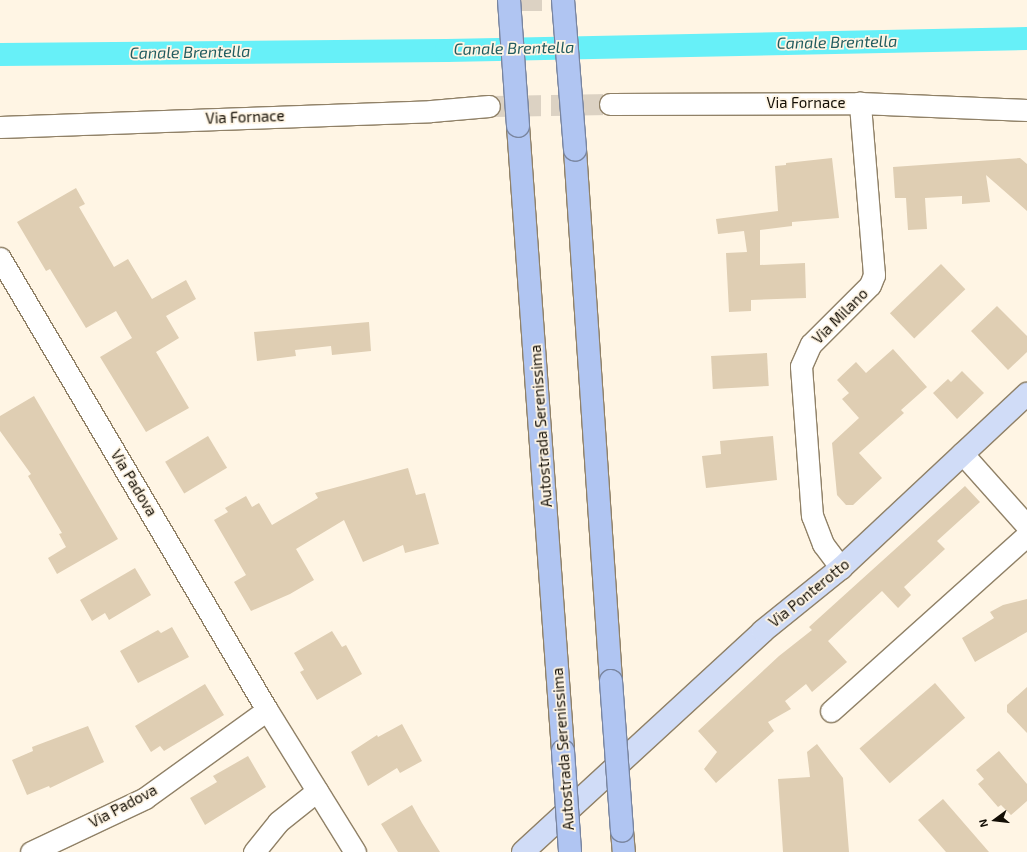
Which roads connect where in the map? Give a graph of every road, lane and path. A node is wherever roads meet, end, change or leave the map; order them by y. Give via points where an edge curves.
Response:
1 (509, 0) edge
2 (563, 0) edge
3 (1027, 100) edge
4 (860, 103) junction
5 (610, 104) tunnel mouth
6 (489, 106) tunnel mouth
7 (1001, 110) junction
8 (1027, 110) edge
9 (0, 127) edge
10 (0, 258) edge
11 (1027, 394) edge
12 (962, 453) junction
13 (1027, 526) edge
14 (1027, 535) edge
15 (841, 568) junction
16 (267, 710) junction
17 (831, 711) dead end
18 (317, 791) junction
19 (623, 842) edge
20 (31, 852) edge
21 (254, 852) edge
22 (356, 852) edge
23 (523, 852) edge
24 (570, 852) edge

1 - 24 highway, Autostrada Serenissima, bridge
2 - 19 highway, bridge
3 - 7 street, Via Fornace
4 - 5 street, Via Fornace
4 - 7 street, Via Fornace
4 - 15 street, Via Milano via 874,275 870,285 811,344 801,366 812,516 823,544
6 - 9 street, Via Fornace via 431,111
7 - 8 street, Via Fornace
10 - 16 street, Via Padova
11 - 12 main road, Via Ponterotto
12 - 13 street
12 - 15 main road, Via Ponterotto
14 - 17 street
15 - 23 main road, Via Ponterotto via 763,631
16 - 18 street, Via Padova
16 - 20 street, Via Padova via 145,798
18 - 21 street via 278,822
18 - 22 street, Via Padova

